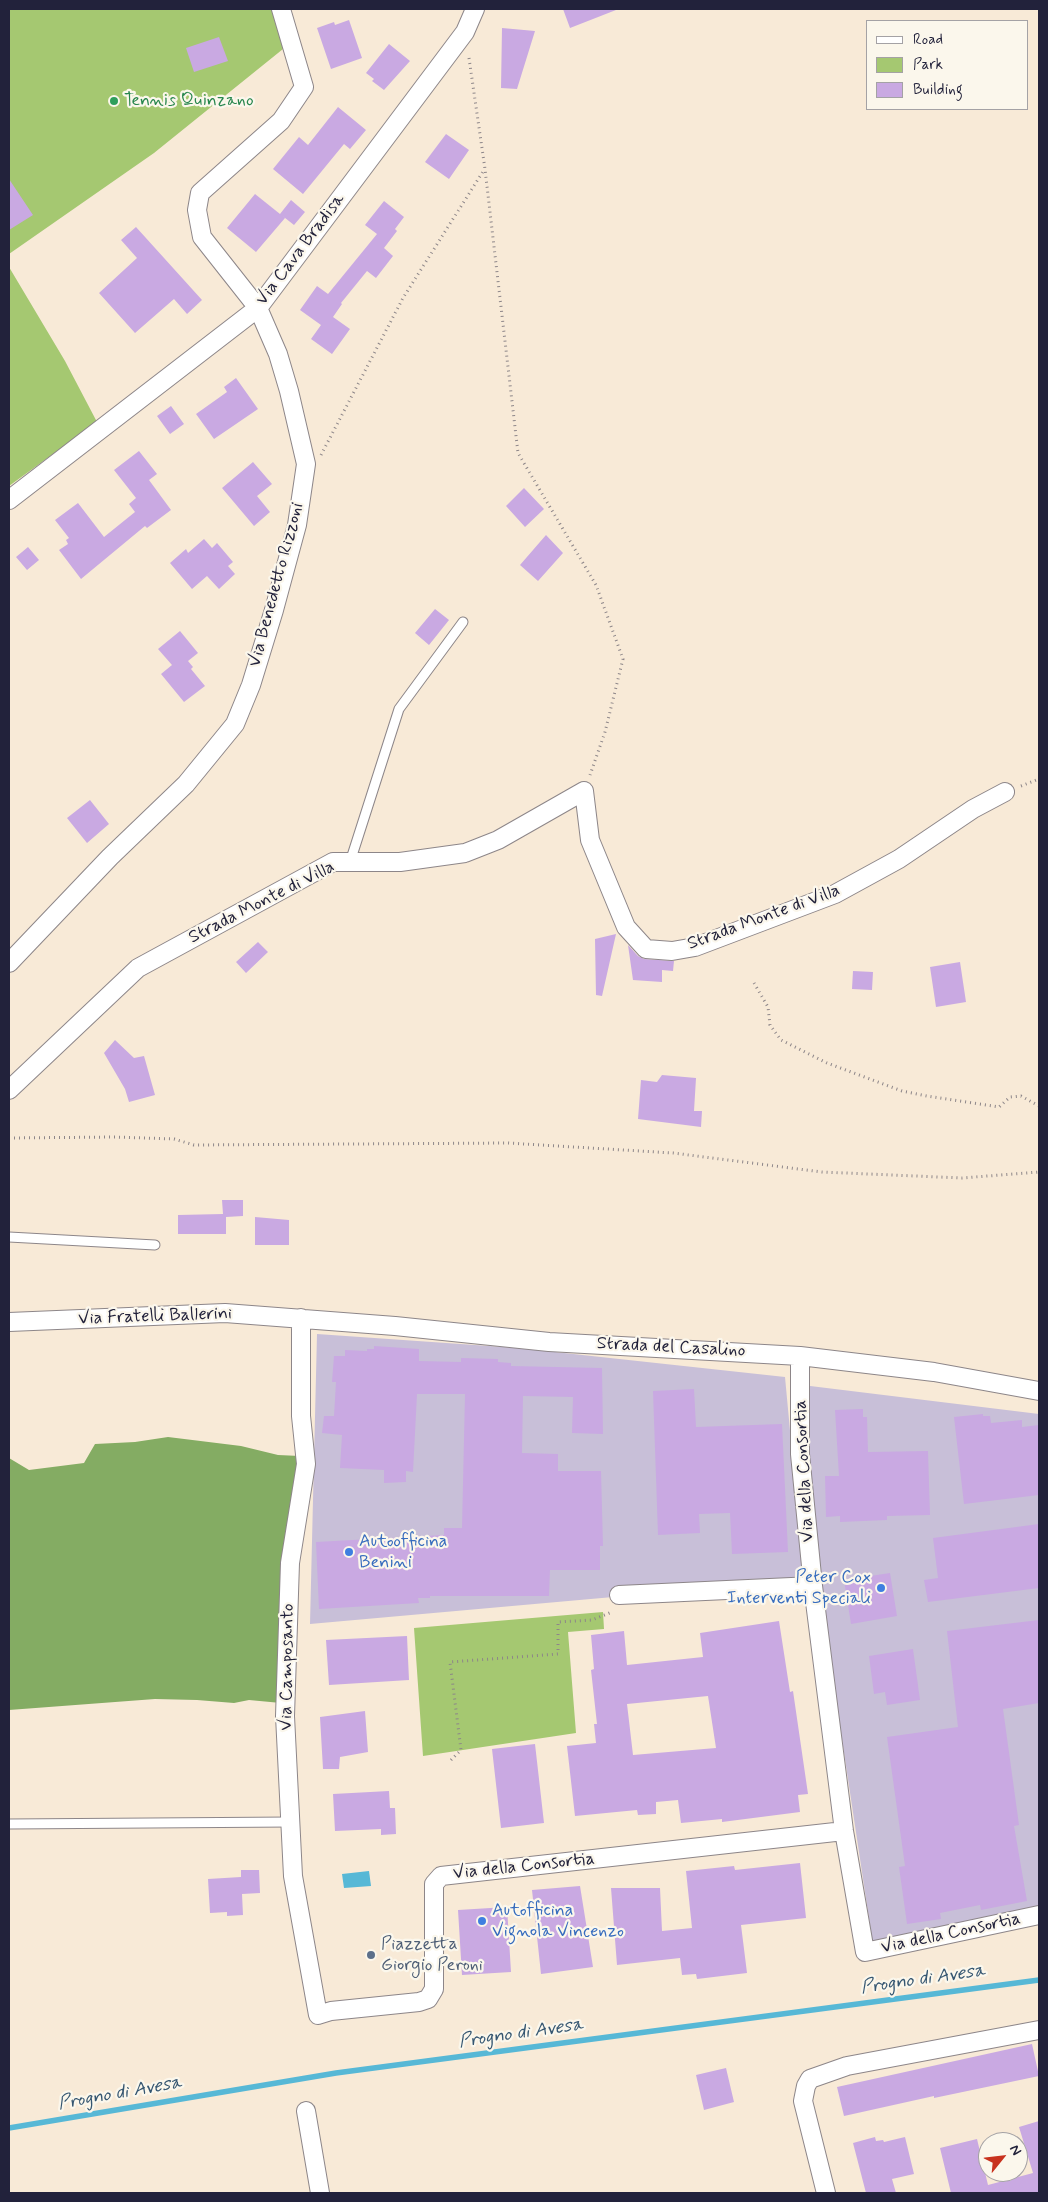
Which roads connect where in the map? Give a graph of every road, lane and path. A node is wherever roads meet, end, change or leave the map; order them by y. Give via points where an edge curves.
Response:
1 (282, 9) edge
2 (475, 9) edge
3 (465, 32) junction
4 (485, 169) junction
5 (258, 308) junction
6 (306, 464) junction
7 (9, 500) edge
8 (463, 622) dead end
9 (584, 791) junction
10 (1005, 792) dead end
11 (350, 862) junction
12 (9, 963) edge
13 (754, 983) dead end
14 (9, 1090) edge
15 (1039, 1106) edge
16 (9, 1138) edge
17 (1039, 1172) edge
18 (9, 1237) edge
19 (155, 1245) dead end
20 (301, 1318) junction
21 (9, 1322) edge
22 (800, 1356) junction
23 (1039, 1391) edge
24 (813, 1586) junction
25 (619, 1595) joint
26 (451, 1760) dead end
27 (291, 1822) junction
28 (9, 1824) edge
29 (844, 1831) junction
30 (1039, 1915) edge
31 (318, 2015) joint
32 (1039, 2030) edge
33 (306, 2111) dead end
34 (320, 2193) edge
35 (826, 2193) edge

1 - 5 street, Via Benedetto Rizzoni via 304,86 281,121 200,193 197,210 202,237
2 - 3 street, Via Cava Bradisa
3 - 4 path
3 - 5 street, Via Cava Bradisa
4 - 6 path via 403,298 323,454
4 - 9 path via 518,453 596,585 623,659 605,732
5 - 6 street, Via Benedetto Rizzoni via 278,354
5 - 7 street, Via Cava Bradisa
6 - 12 street, Via Benedetto Rizzoni via 297,525 277,601 235,724 186,784
8 - 11 lane via 399,709
9 - 10 street, Strada Monte di Villa via 590,840 626,928 646,948 672,951 695,947 835,894 899,859
9 - 11 street, Strada Monte di Villa via 498,840 465,853 400,862
11 - 14 street, Strada Monte di Villa via 334,862 138,968
13 - 15 path via 768,1007 770,1025 781,1040 827,1062 902,1091 999,1106 1010,1097 1021,1096
16 - 17 path via 115,1137 194,1144 508,1143 673,1152 822,1172 962,1178
18 - 19 lane
20 - 21 street, Via Fratelli Ballerini via 225,1313
20 - 22 street, Strada del Casalino via 549,1342
20 - 27 street, Via Camposanto via 301,1416 306,1464 290,1563 285,1716
22 - 23 street, Strada del Casalino via 934,1372
22 - 24 street, Via della Consortia via 800,1454
24 - 25 street
24 - 29 street, Via della Consortia
25 - 26 path via 613,1612 592,1620 558,1622 558,1654 450,1662 460,1750
27 - 28 lane
27 - 31 street, Via Camposanto via 293,1876
29 - 30 street, Via della Consortia via 866,1952
29 - 31 street, Via della Consortia via 441,1876 434,1884 434,1989 428,1999
32 - 35 street via 847,2066 810,2079 803,2101
33 - 34 street

